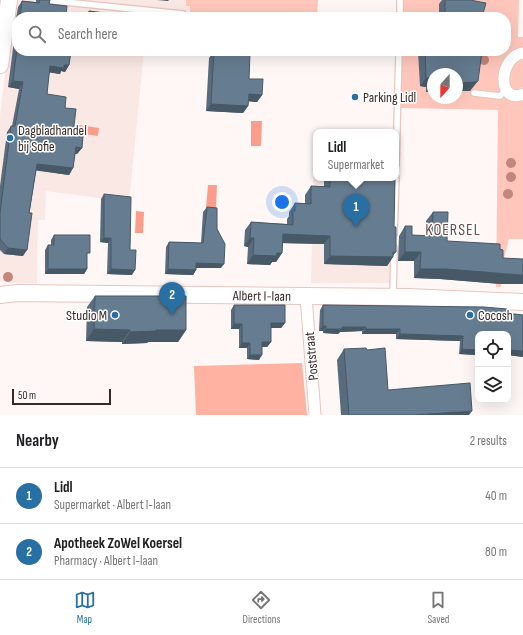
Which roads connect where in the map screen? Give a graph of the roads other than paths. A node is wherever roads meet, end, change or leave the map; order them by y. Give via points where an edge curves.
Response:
1 (9, 0) edge
2 (45, 0) edge
3 (400, 0) edge
4 (163, 12) edge
5 (400, 12) edge
6 (523, 53) edge
7 (399, 56) edge
8 (0, 65) edge
9 (506, 90) junction
10 (474, 93) edge
11 (523, 94) edge
12 (397, 129) edge
13 (396, 181) edge
14 (0, 295) edge
15 (306, 296) junction
16 (393, 297) junction
17 (523, 302) edge
18 (315, 415) edge

1 - 8 street
2 - 4 lane
3 - 5 lane
6 - 9 street via 512,58 506,66 503,77
7 - 12 lane
9 - 10 lane via 500,96
9 - 11 street via 510,94
13 - 16 lane
14 - 15 street, Albert I-laan via 25,293
15 - 16 street, Albert I-laan
15 - 18 street, Poststraat
16 - 17 street, Albert I-laan

